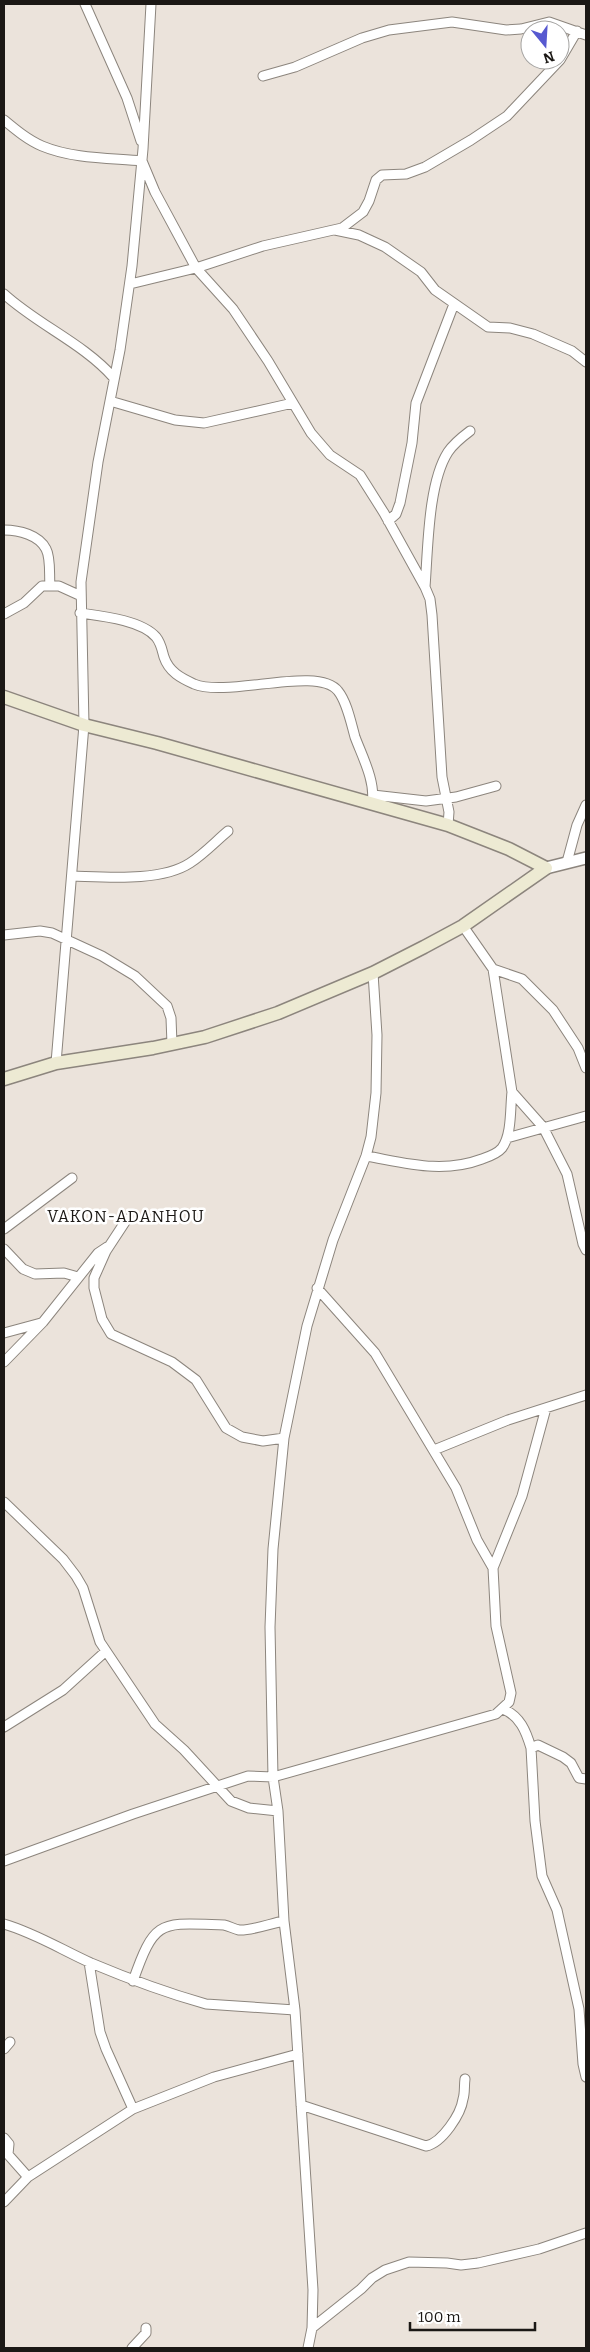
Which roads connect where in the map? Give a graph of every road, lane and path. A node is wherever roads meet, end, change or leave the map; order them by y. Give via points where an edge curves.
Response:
1 (85, 4) edge
2 (151, 4) edge
3 (577, 31) junction
4 (586, 35) edge
5 (570, 43) edge
6 (551, 70) edge
7 (264, 76) dead end
8 (4, 120) edge
9 (143, 149) junction
10 (142, 161) junction
11 (335, 230) junction
12 (196, 268) junction
13 (130, 284) junction
14 (4, 294) edge
15 (454, 304) junction
16 (586, 362) edge
17 (114, 378) junction
18 (110, 401) junction
19 (293, 403) junction
20 (470, 430) dead end
21 (388, 521) junction
22 (4, 530) edge
23 (50, 586) junction
24 (425, 587) junction
25 (81, 596) junction
26 (80, 613) junction
27 (4, 614) edge
28 (4, 697) edge
29 (84, 725) junction
30 (496, 786) dead end
31 (446, 798) junction
32 (373, 799) junction
33 (586, 805) edge
34 (448, 825) junction
35 (228, 831) dead end
36 (586, 858) edge
37 (567, 862) junction
38 (546, 868) junction
39 (72, 876) junction
40 (464, 926) junction
41 (4, 935) edge
42 (66, 940) junction
43 (493, 969) junction
44 (374, 972) junction
45 (586, 1042) edge
46 (172, 1044) junction
47 (578, 1048) junction
48 (56, 1063) junction
49 (586, 1068) edge
50 (4, 1080) edge
51 (512, 1092) junction
52 (586, 1116) edge
53 (543, 1127) junction
54 (507, 1138) junction
55 (366, 1156) junction
56 (72, 1178) dead end
57 (127, 1219) dead end
58 (4, 1229) edge
59 (110, 1246) junction
60 (4, 1249) edge
61 (586, 1250) edge
62 (78, 1277) junction
63 (317, 1288) junction
64 (44, 1322) junction
65 (4, 1333) edge
66 (4, 1362) edge
67 (586, 1395) edge
68 (546, 1408) junction
69 (284, 1438) junction
70 (434, 1450) junction
71 (4, 1502) edge
72 (493, 1568) junction
73 (106, 1651) junction
74 (503, 1709) junction
75 (4, 1727) edge
76 (531, 1748) junction
77 (273, 1777) junction
78 (586, 1779) edge
79 (219, 1786) junction
80 (278, 1812) junction
81 (4, 1861) edge
82 (284, 1921) junction
83 (4, 1924) edge
84 (88, 1962) junction
85 (133, 1981) junction
86 (295, 2010) junction
87 (4, 2043) edge
88 (4, 2048) edge
89 (298, 2054) junction
90 (586, 2077) edge
91 (465, 2079) dead end
92 (301, 2105) junction
93 (133, 2109) junction
94 (4, 2138) edge
95 (6, 2152) edge
96 (28, 2177) junction
97 (4, 2202) edge
98 (586, 2233) edge
99 (146, 2328) dead end
100 (312, 2328) junction
101 (132, 2348) edge
102 (308, 2348) edge

1 - 9 street via 127,98
2 - 9 street
3 - 4 street
3 - 5 street
3 - 7 street via 549,22 506,30 452,22 389,30
6 - 11 street via 507,116 471,140 425,167 406,174 382,175 376,180 363,212
8 - 10 street via 20,133 52,150
9 - 10 street
10 - 12 street
10 - 13 street
11 - 12 street via 239,253
11 - 15 street via 359,235 385,247 420,272 435,290
12 - 13 street
12 - 19 street via 233,309
13 - 17 street
14 - 17 street via 95,358
15 - 16 street via 488,327 533,334 572,351
15 - 21 street via 416,402 400,503 396,514
17 - 18 street
18 - 19 street via 175,420 204,423
18 - 25 street via 96,471
19 - 21 street via 330,455 360,475
20 - 24 street via 456,442 441,466 434,489
21 - 24 street
22 - 23 street via 15,530 37,538 47,550
23 - 25 street via 68,588
23 - 27 street via 42,586 21,605
24 - 31 street via 432,616
25 - 26 street
26 - 29 street
26 - 32 street via 127,622 155,635 171,670 198,686 300,680 331,683 340,692
28 - 29 main road
29 - 32 main road
29 - 39 street
30 - 31 street
31 - 32 street via 415,801
31 - 34 street
32 - 34 main road
33 - 37 street
34 - 38 main road via 509,849
35 - 39 street via 190,863 174,871 134,876
36 - 37 street
37 - 38 street
38 - 40 main road
39 - 42 street
40 - 43 street
40 - 44 main road
41 - 42 street via 40,931
42 - 46 street via 135,976 167,1006
42 - 48 street
43 - 47 street via 522,979 553,1010
43 - 51 street
44 - 46 main road via 278,1014
44 - 55 street via 376,1092
45 - 47 street
46 - 48 main road
47 - 49 street
48 - 50 main road
51 - 53 street
51 - 54 street
52 - 53 street
53 - 54 street
53 - 61 street via 567,1174
54 - 55 street via 501,1150 467,1165 436,1168
55 - 63 street
56 - 58 street
57 - 59 street
59 - 62 street via 98,1253
59 - 69 street via 94,1278 94,1288 102,1319 110,1334 172,1362 196,1380 226,1428 242,1437 263,1441
60 - 62 street via 23,1269 34,1274 64,1273
62 - 64 street
63 - 69 street
63 - 70 street via 375,1352
64 - 65 street
64 - 66 street
67 - 68 street
68 - 70 street
68 - 72 street via 522,1496
69 - 77 street via 272,1549
70 - 72 street via 456,1488 477,1540
71 - 73 street via 63,1558 76,1576
72 - 74 street via 496,1626 511,1693
73 - 75 street via 63,1690
73 - 79 street via 152,1720
74 - 76 street via 520,1721
74 - 77 street via 496,1714
76 - 78 street via 538,1746 563,1756 579,1778
76 - 90 street via 542,1876 557,1910 579,2009
77 - 79 street via 248,1776
77 - 80 street
79 - 80 street via 231,1801 240,1805
79 - 81 street
80 - 82 street
82 - 85 street via 239,1930 226,1925 176,1925 157,1930 145,1947
82 - 86 street
83 - 84 street via 24,1930
84 - 85 street
84 - 93 street via 100,2032
85 - 86 street via 206,2004
86 - 89 street
87 - 88 street via 10,2042
89 - 92 street
89 - 93 street via 214,2077
91 - 92 street via 460,2110 434,2145 426,2146
92 - 100 street
93 - 96 street
94 - 95 street via 9,2144
95 - 96 street
96 - 97 street
98 - 100 street via 539,2249 478,2263 409,2262 372,2278
99 - 101 street
100 - 102 street

